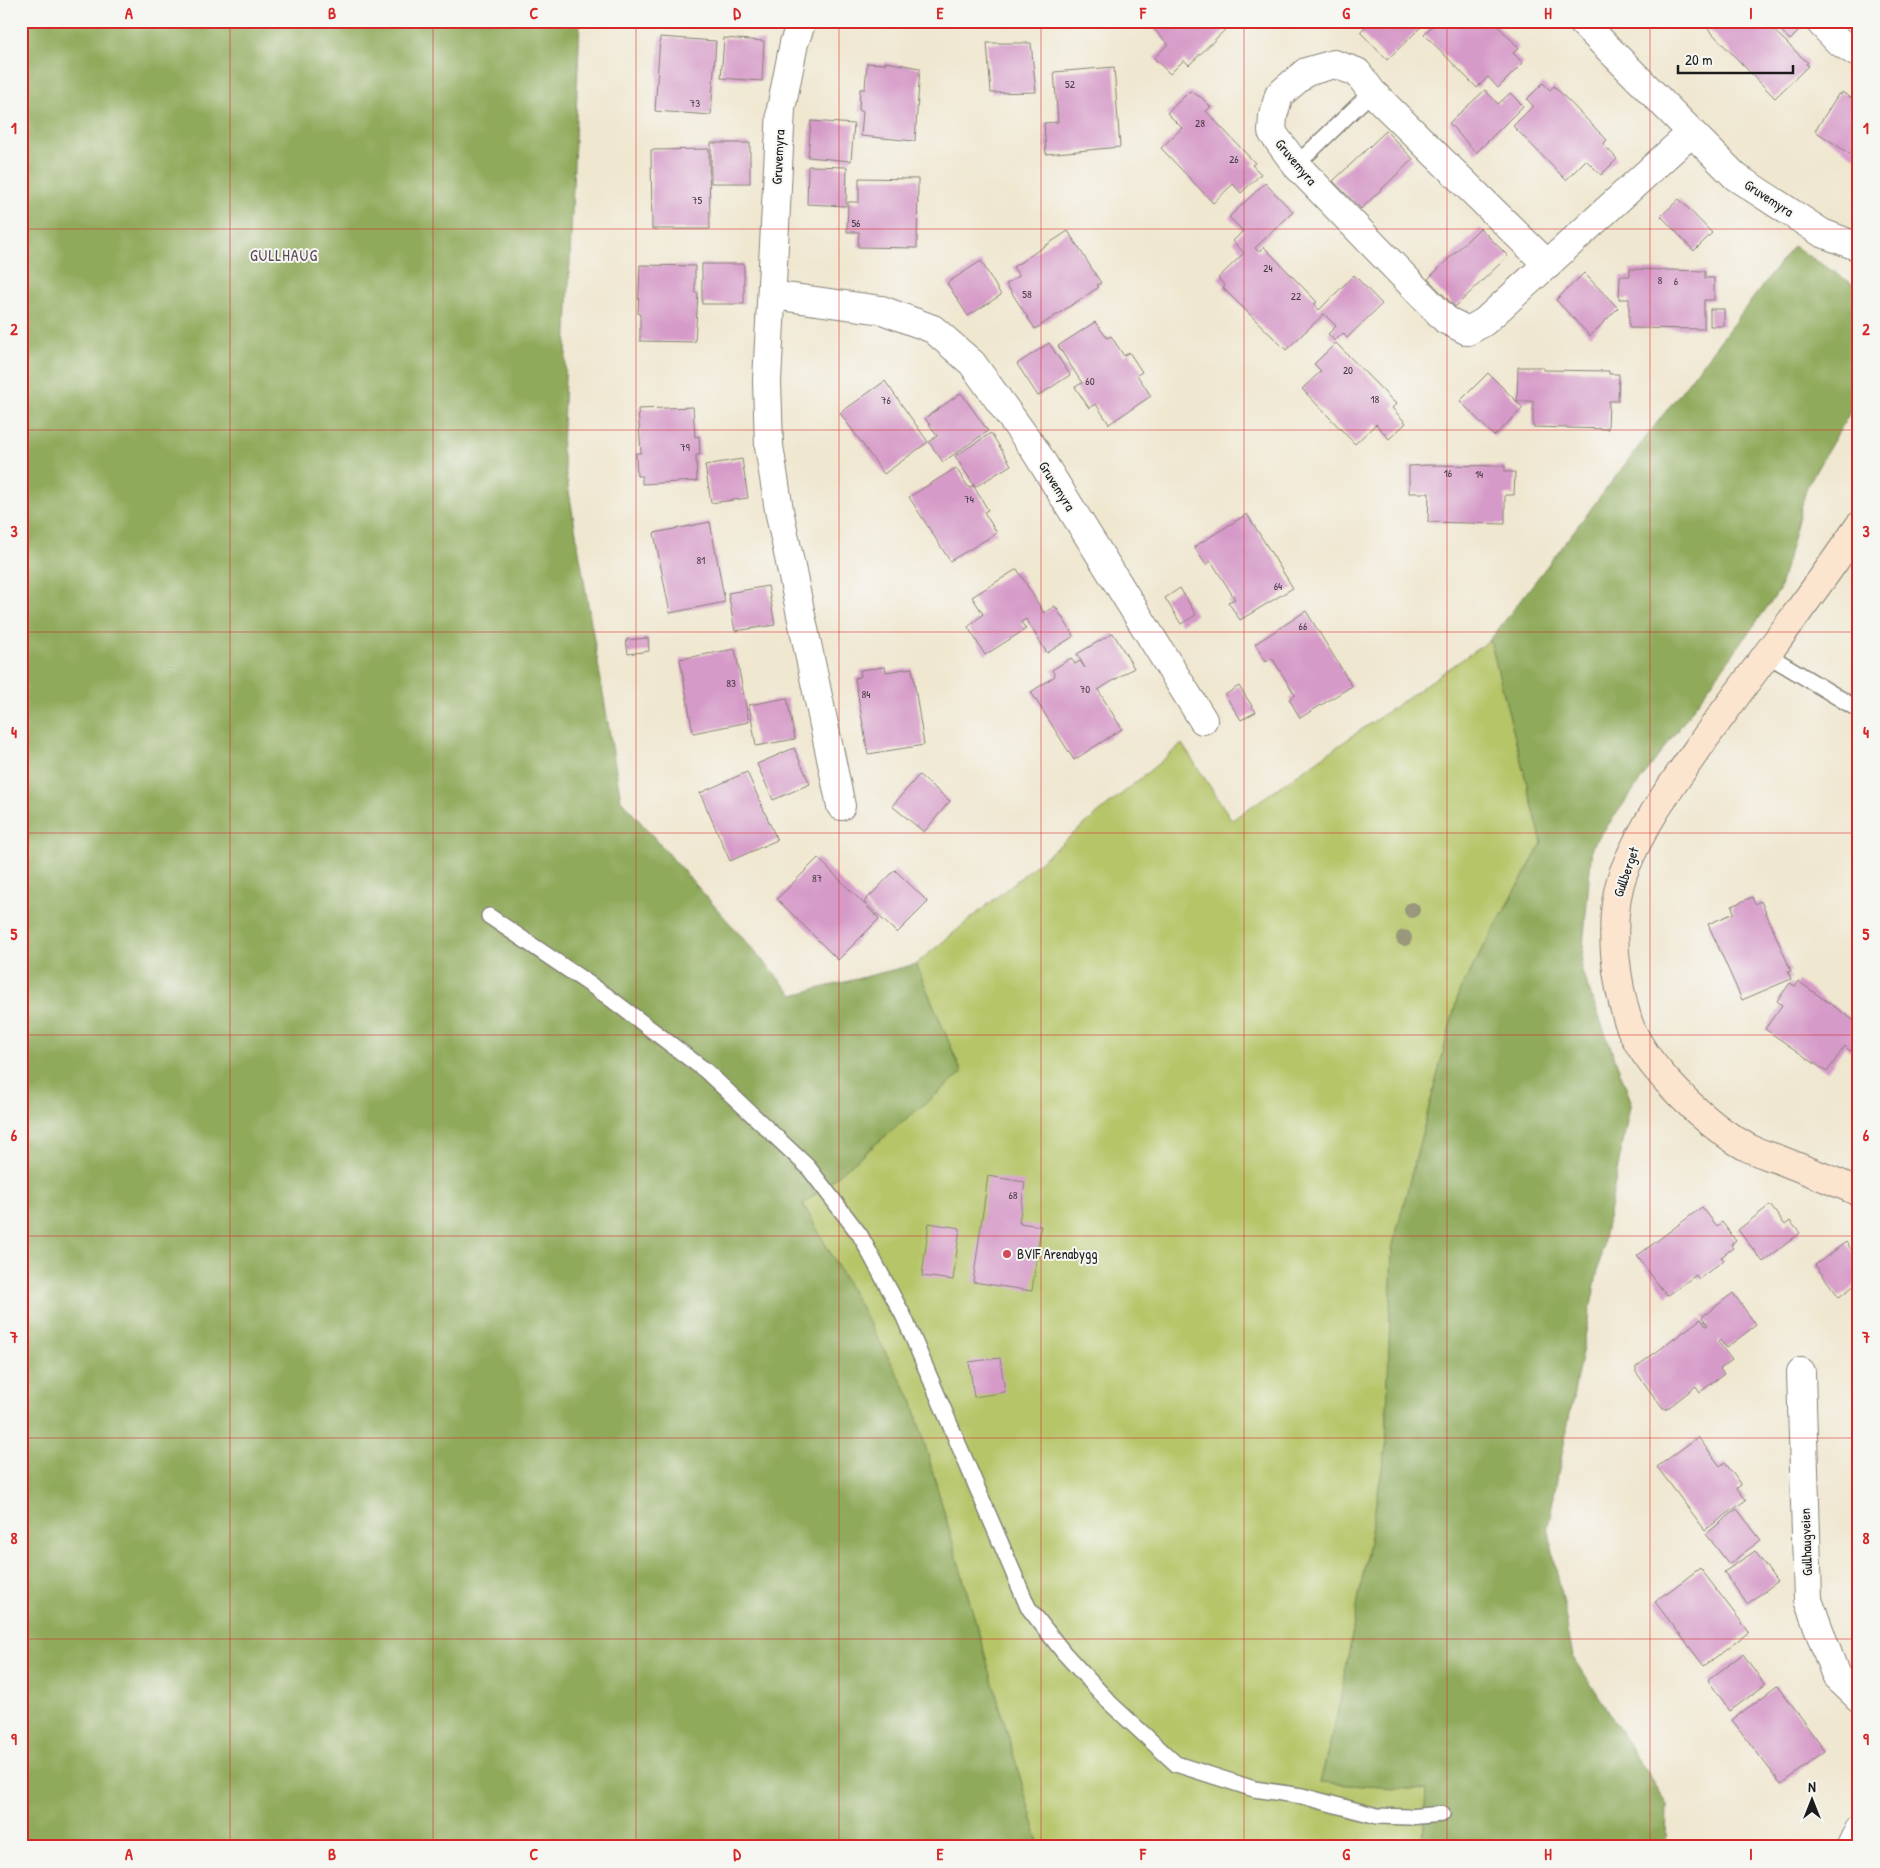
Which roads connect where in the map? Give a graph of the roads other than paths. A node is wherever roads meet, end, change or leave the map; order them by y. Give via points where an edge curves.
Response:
1 (802, 21) edge
2 (1581, 21) edge
3 (1819, 21) edge
4 (1859, 54) edge
5 (1372, 92) junction
6 (1691, 133) junction
7 (1296, 165) junction
8 (1859, 247) edge
9 (1548, 264) junction
10 (772, 295) junction
11 (1859, 526) edge
12 (1766, 654) junction
13 (1859, 710) edge
14 (1203, 720) dead end
15 (842, 806) dead end
16 (489, 916) dead end
17 (1859, 1192) edge
18 (1800, 1372) dead end
19 (1859, 1698) edge
20 (1442, 1814) dead end
21 (1859, 1830) edge
22 (1851, 1847) edge

1 - 10 street, Gruvemyra via 794,43 781,109
2 - 6 street, Gruvemyra
3 - 4 street via 1838,41
5 - 7 lane
5 - 7 street, Gruvemyra via 1356,72 1334,64 1306,72 1279,95 1272,132
5 - 9 street, Gruvemyra
6 - 8 street, Gruvemyra via 1736,177 1822,233
6 - 9 street, Gruvemyra
7 - 9 street, Gruvemyra via 1446,320 1468,331 1484,322
10 - 14 street, Gruvemyra via 882,310 933,329 972,363 1034,449
10 - 15 street, Gruvemyra via 767,381 769,446 779,510
11 - 12 street, Gullberget
12 - 13 lane
12 - 17 street, Gullberget via 1638,838 1616,899 1613,932 1618,978 1628,1022 1652,1062 1677,1092 1710,1122 1746,1147
16 - 20 lane via 607,996 706,1071 808,1167 860,1235 904,1317 1028,1607 1064,1654 1118,1711 1176,1764 1237,1784 1302,1796 1378,1816
18 - 19 street, Gullhaugveien via 1808,1600 1836,1676
21 - 22 street

